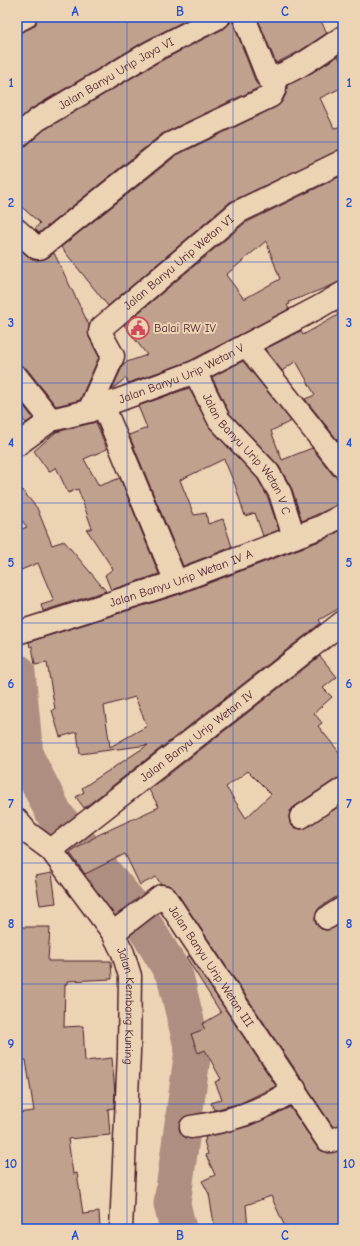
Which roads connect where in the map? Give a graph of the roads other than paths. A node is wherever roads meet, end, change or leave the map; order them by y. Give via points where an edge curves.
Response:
1 (25, 17) edge
2 (219, 17) edge
3 (244, 17) edge
4 (17, 21) edge
5 (343, 37) edge
6 (273, 77) junction
7 (17, 137) edge
8 (343, 161) edge
9 (17, 230) edge
10 (343, 292) edge
11 (246, 345) junction
12 (195, 372) junction
13 (17, 377) edge
14 (96, 408) junction
15 (51, 420) junction
16 (17, 446) edge
17 (343, 467) edge
18 (343, 515) edge
19 (294, 537) junction
20 (176, 582) junction
21 (343, 622) edge
22 (17, 633) edge
23 (343, 789) edge
24 (301, 817) dead end
25 (21, 832) edge
26 (59, 843) junction
27 (128, 921) junction
28 (295, 1089) junction
29 (191, 1127) dead end
30 (343, 1136) edge
31 (121, 1229) edge

1 - 4 street
2 - 7 street, Jalan Banyu Urip Jaya VI via 151,52 36,120
3 - 6 street via 267,76
5 - 6 street via 311,58
6 - 9 street via 275,88 271,96 170,144 40,248
8 - 14 street, Jalan Banyu Urip Wetan VI via 238,212 101,328 100,332 113,356
10 - 11 street, Jalan Banyu Urip Wetan V via 319,308
11 - 12 street, Jalan Banyu Urip Wetan V
11 - 17 street
12 - 14 street, Jalan Banyu Urip Wetan V
12 - 19 street, Jalan Banyu Urip Wetan V C via 219,420 268,472 280,493
13 - 15 street
14 - 15 street, Jalan Banyu Urip Wetan V
14 - 20 street
15 - 16 street, Jalan Banyu Urip Wetan V
18 - 19 street, Jalan Banyu Urip Wetan IV A
19 - 20 street, Jalan Banyu Urip Wetan IV A
20 - 22 street, Jalan Banyu Urip Wetan IV A
21 - 26 street, Jalan Banyu Urip Wetan IV
23 - 24 street
25 - 26 street, Jalan Kembang Kuning
26 - 27 street, Jalan Kembang Kuning
27 - 28 street, Jalan Banyu Urip Wetan III via 161,896 165,896
27 - 31 street, Jalan Kembang Kuning via 123,953 130,976
28 - 29 street via 274,1103 247,1115
28 - 30 street, Jalan Banyu Urip Wetan III via 327,1140

